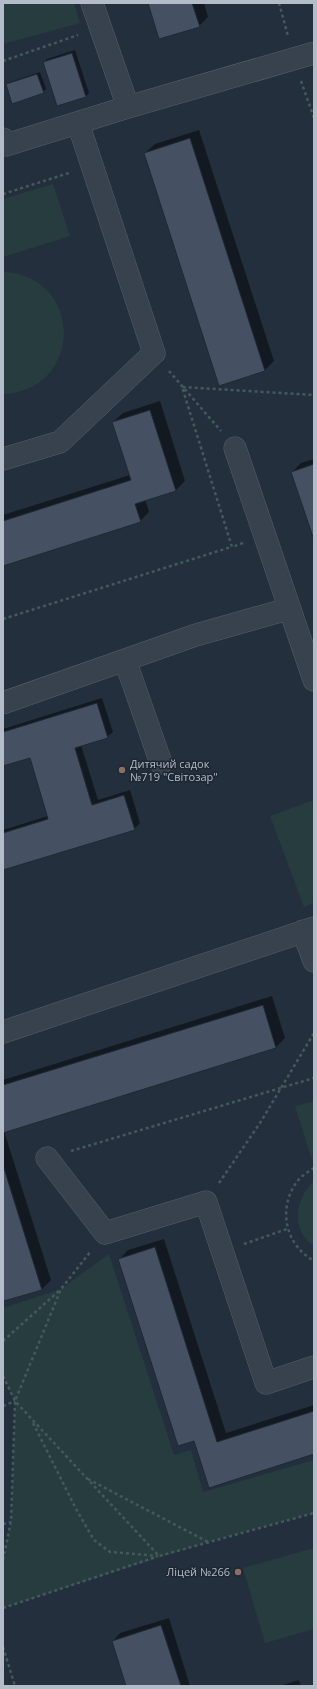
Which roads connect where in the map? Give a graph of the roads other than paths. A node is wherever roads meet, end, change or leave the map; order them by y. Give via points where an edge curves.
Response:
1 (92, 3) edge
2 (314, 53) edge
3 (128, 107) junction
4 (78, 124) junction
5 (3, 139) edge
6 (235, 448) road end
7 (3, 459) edge
8 (288, 608) junction
9 (125, 660) junction
10 (314, 680) edge
11 (3, 703) edge
12 (161, 763) dead end
13 (309, 930) edge
14 (314, 960) edge
15 (3, 1032) edge
16 (47, 1158) road end
17 (314, 1367) edge

1 - 3 lane
2 - 3 lane
3 - 4 lane
4 - 5 lane via 6,145
4 - 7 lane via 154,353 60,442
6 - 8 lane
8 - 9 lane via 196,635
8 - 10 lane
9 - 11 lane
9 - 12 lane
13 - 14 lane
13 - 15 lane
16 - 17 lane via 105,1233 206,1202 266,1383

